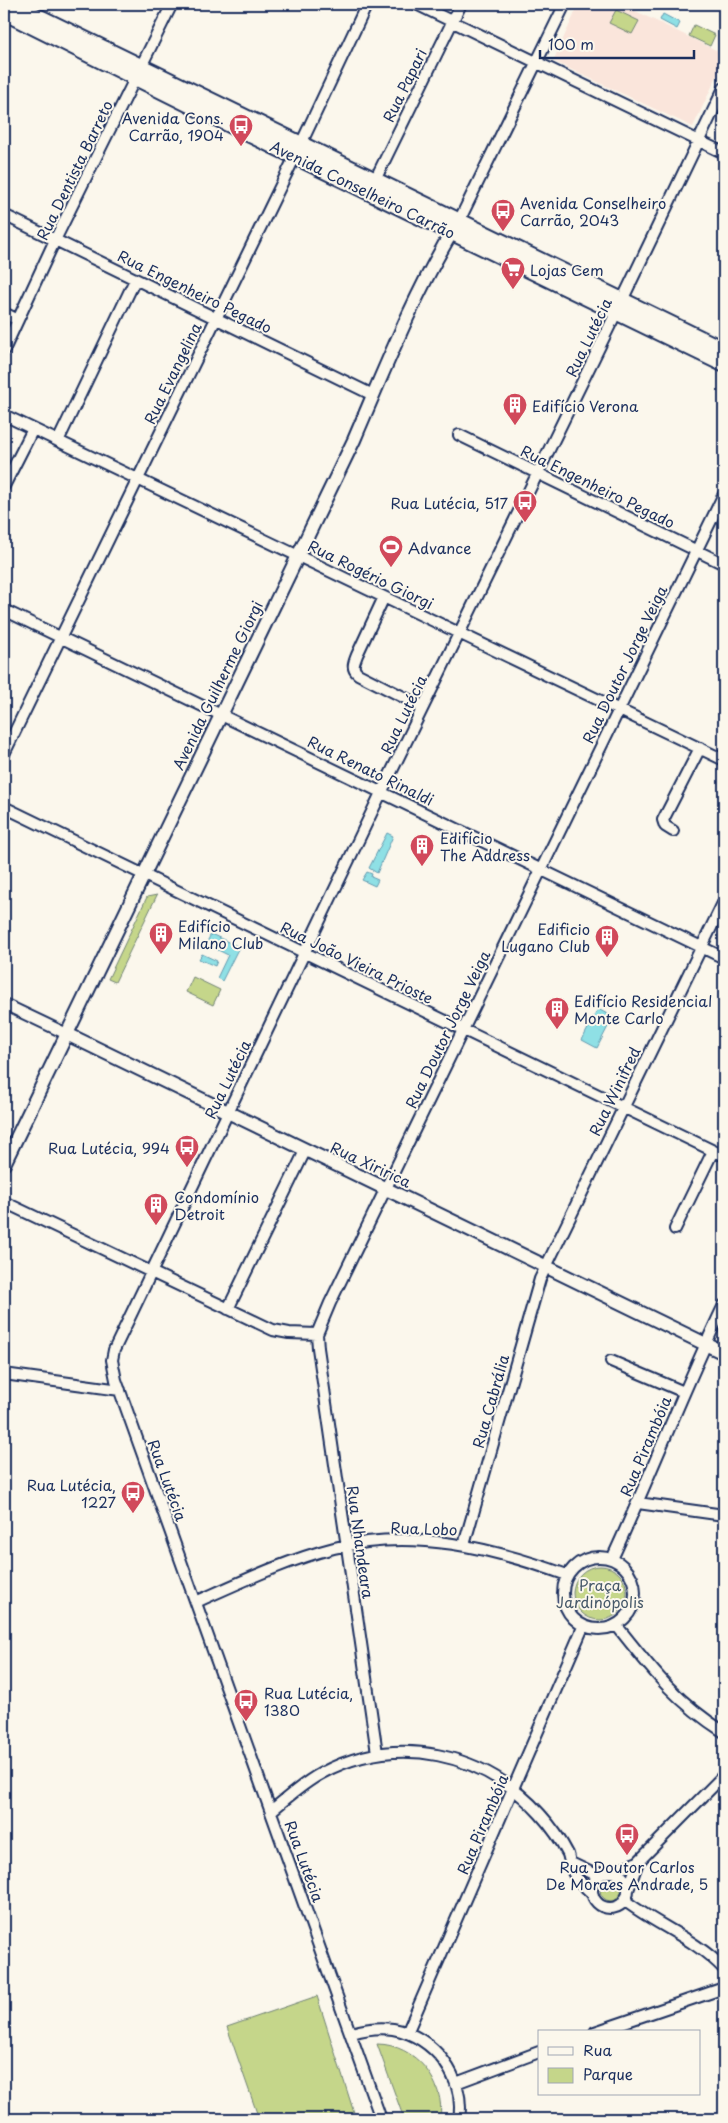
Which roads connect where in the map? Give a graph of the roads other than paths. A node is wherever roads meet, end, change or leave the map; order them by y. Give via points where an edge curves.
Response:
1 (172, 4) edge
2 (367, 4) edge
3 (416, 4) edge
4 (461, 4) edge
5 (565, 4) edge
6 (8, 11) edge
7 (453, 22) junction
8 (537, 61) junction
9 (138, 72) junction
10 (724, 88) edge
11 (699, 141) junction
12 (298, 150) junction
13 (724, 153) edge
14 (375, 180) junction
15 (4, 215) edge
16 (456, 226) junction
17 (55, 240) junction
18 (135, 280) junction
19 (619, 307) junction
20 (4, 313) edge
21 (216, 317) junction
22 (18, 320) junction
23 (4, 350) edge
24 (724, 350) edge
25 (724, 364) edge
26 (374, 395) junction
27 (4, 415) edge
28 (33, 429) junction
29 (459, 435) dead end
30 (58, 441) junction
31 (537, 473) junction
32 (138, 480) junction
33 (4, 486) edge
34 (724, 494) edge
35 (696, 550) junction
36 (298, 556) junction
37 (724, 564) edge
38 (384, 597) junction
39 (4, 610) edge
40 (459, 634) junction
41 (60, 637) junction
42 (423, 707) junction
43 (619, 710) junction
44 (221, 714) junction
45 (700, 748) junction
46 (4, 754) edge
47 (724, 760) edge
48 (381, 793) junction
49 (4, 807) edge
50 (673, 831) dead end
51 (542, 870) junction
52 (144, 874) junction
53 (724, 901) edge
54 (701, 947) junction
55 (305, 952) junction
56 (724, 958) edge
57 (4, 1004) edge
58 (463, 1030) junction
59 (67, 1034) junction
60 (623, 1107) junction
61 (227, 1113) junction
62 (305, 1151) junction
63 (713, 1151) junction
64 (724, 1156) edge
65 (4, 1164) edge
66 (386, 1188) junction
67 (4, 1202) edge
68 (674, 1228) dead end
69 (546, 1267) junction
70 (151, 1273) junction
71 (724, 1305) edge
72 (228, 1309) junction
73 (317, 1334) junction
74 (705, 1344) junction
75 (724, 1353) edge
76 (611, 1360) dead end
77 (4, 1374) edge
78 (120, 1390) junction
79 (684, 1392) junction
80 (638, 1502) junction
81 (724, 1515) edge
82 (464, 1545) junction
83 (346, 1546) junction
84 (612, 1559) junction
85 (567, 1575) junction
86 (196, 1602) junction
87 (617, 1626) junction
88 (583, 1627) junction
89 (724, 1732) edge
90 (377, 1753) junction
91 (724, 1775) edge
92 (514, 1788) junction
93 (271, 1811) junction
94 (638, 1862) junction
95 (571, 1863) junction
96 (608, 1873) junction
97 (593, 1895) junction
98 (625, 1896) junction
99 (724, 1969) edge
100 (724, 1988) edge
101 (601, 2030) edge
102 (352, 2033) junction
103 (408, 2033) junction
104 (538, 2052) edge
105 (456, 2083) junction
106 (381, 2119) edge
107 (459, 2119) edge

1 - 9 street, Rua Dentista Barreto
2 - 12 street, Rua Evangelina
3 - 7 street
4 - 7 street, Rua Papari
5 - 8 street
6 - 9 main road, Avenida Conselheiro Carrão
7 - 8 street
7 - 14 street, Rua Papari
8 - 11 street
8 - 16 street
9 - 12 main road, Avenida Conselheiro Carrão
9 - 17 street, Rua Dentista Barreto
10 - 11 street, Rua Lutécia
11 - 13 street
11 - 19 street, Rua Lutécia
12 - 14 main road, Avenida Conselheiro Carrão
12 - 16 main road, Avenida Conselheiro Carrão
12 - 21 street, Rua Evangelina
14 - 16 main road, Avenida Conselheiro Carrão
15 - 17 street, Rua Engenheiro Pegado
16 - 19 main road, Avenida Conselheiro Carrão
16 - 26 street, Avenida Guilherme Giorgi via 440,250
17 - 18 street, Rua Engenheiro Pegado
17 - 22 street, Rua Dentista Barreto
18 - 21 street, Rua Engenheiro Pegado
18 - 30 street
19 - 24 main road, Avenida Conselheiro Carrão
19 - 25 main road, Avenida Conselheiro Carrão
19 - 31 street, Rua Lutécia
20 - 22 street
21 - 26 street, Rua Engenheiro Pegado
21 - 32 street, Rua Evangelina
22 - 23 street, Rua Dentista Barreto
26 - 36 street, Avenida Guilherme Giorgi
27 - 28 street, Rua Rogério Giorgi
28 - 30 street, Rua Rogério Giorgi
28 - 33 street
29 - 31 street, Rua Engenheiro Pegado
30 - 32 street, Rua Rogério Giorgi
31 - 35 street, Rua Engenheiro Pegado
31 - 40 street, Rua Lutécia
32 - 36 street, Rua Rogério Giorgi
32 - 41 street, Rua Evangelina
34 - 35 street, Rua Doutor Jorge Veiga
35 - 37 street, Rua Engenheiro Pegado
35 - 43 street, Rua Doutor Jorge Veiga
36 - 38 street, Rua Rogério Giorgi
36 - 44 street, Avenida Guilherme Giorgi
38 - 40 street, Rua Rogério Giorgi
38 - 42 street via 356,655 354,670
39 - 41 street, Rua Renato Rinaldi
40 - 42 street, Rua Lutécia
40 - 43 street, Rua Rogério Giorgi
41 - 44 street, Rua Renato Rinaldi
41 - 46 street, Rua Evangelina
42 - 48 street, Rua Lutécia
43 - 45 street, Rua Rogério Giorgi
43 - 51 street, Rua Doutor Jorge Veiga
44 - 48 street, Rua Renato Rinaldi
44 - 52 street, Avenida Guilherme Giorgi
45 - 47 street, Rua Rogério Giorgi
45 - 50 street via 663,820 665,826
48 - 51 street, Rua Renato Rinaldi
48 - 55 street, Rua Lutécia
49 - 52 street, Rua João Vieira Prioste
51 - 54 street, Rua Renato Rinaldi
51 - 58 street, Rua Doutor Jorge Veiga
52 - 55 street, Rua João Vieira Prioste
52 - 59 street, Avenida Guilherme Giorgi
53 - 54 street, Rua Winifred
54 - 56 street, Rua Renato Rinaldi
54 - 60 street, Rua Winifred
55 - 58 street, Rua João Vieira Prioste
55 - 61 street, Rua Lutécia
57 - 59 street, Rua Xiririca
58 - 60 street, Rua João Vieira Prioste
58 - 66 street, Rua Doutor Jorge Veiga
59 - 61 street, Rua Xiririca
59 - 65 street, Avenida Guilherme Giorgi
60 - 63 street, Rua João Vieira Prioste
60 - 69 street, Rua Winifred
61 - 62 street, Rua Xiririca
61 - 70 street, Rua Lutécia
62 - 66 street, Rua Xiririca
62 - 72 street
63 - 64 street, Rua João Vieira Prioste
63 - 68 street
66 - 69 street, Rua Xiririca
66 - 73 street, Rua Doutor Jorge Veiga
67 - 70 street
69 - 74 street, Rua Xiririca
69 - 82 street, Rua Cabrália
70 - 72 street
70 - 78 street, Rua Lutécia via 114,1350 114,1371
71 - 74 street, Rua Pirambóia
72 - 73 street via 273,1330
73 - 83 street, Rua Nhandeara
74 - 75 street, Rua Xiririca
74 - 79 street, Rua Pirambóia
76 - 79 street
77 - 78 street
78 - 86 street, Rua Lutécia
79 - 80 street, Rua Pirambóia
80 - 81 street
80 - 84 street, Rua Pirambóia
82 - 83 street, Rua Lobo via 397,1541
82 - 85 street, Rua Lobo via 495,1551
83 - 86 street, Rua Lobo via 287,1564
83 - 90 street, Rua Nhandeara
84 - 85 street via 586,1559
84 - 87 street via 627,1570 634,1586 633,1605
85 - 88 street via 562,1596 565,1606 570,1616
86 - 93 street, Rua Lutécia
87 - 88 street
87 - 89 street via 672,1692
88 - 92 street, Rua Pirambóia
90 - 92 street via 420,1753 460,1760
90 - 93 street via 323,1772
91 - 94 street
92 - 95 street via 541,1815 563,1845
92 - 103 street, Rua Pirambóia
93 - 102 street, Rua Lutécia
94 - 96 street
94 - 98 street
95 - 96 street via 592,1873
95 - 97 street via 574,1875
96 - 97 street via 594,1881
96 - 98 street via 624,1879
97 - 98 street via 598,1903 607,1907 616,1906
98 - 99 street via 637,1910 699,1947
100 - 101 street
102 - 103 street via 380,2028
102 - 106 street, Rua Lutécia
103 - 105 street via 437,2052
104 - 105 street
105 - 107 street via 460,2099

